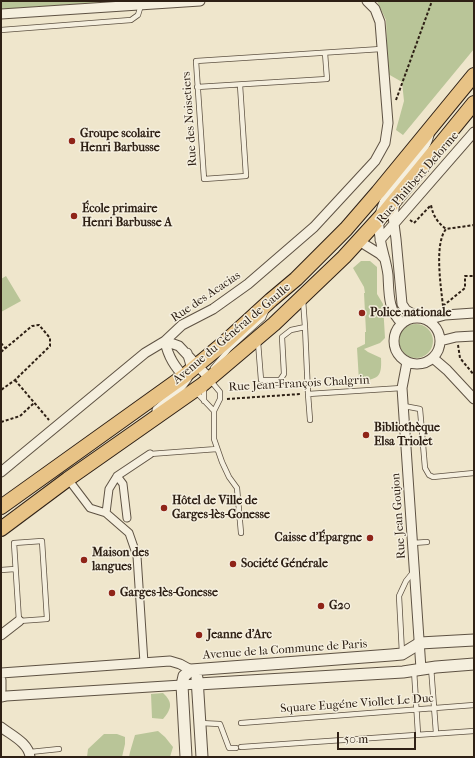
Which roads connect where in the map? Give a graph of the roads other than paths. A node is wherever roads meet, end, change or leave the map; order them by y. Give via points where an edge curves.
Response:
1 (200, 1) edge
2 (367, 1) edge
3 (141, 5) junction
4 (1, 14) edge
5 (1, 30) edge
6 (381, 49) junction
7 (325, 52) junction
8 (474, 75) edge
9 (240, 85) junction
10 (197, 87) junction
11 (474, 103) edge
12 (432, 127) junction
13 (474, 132) edge
14 (387, 215) junction
15 (356, 217) junction
16 (380, 240) junction
17 (359, 241) junction
18 (386, 260) junction
19 (303, 296) junction
20 (271, 300) junction
21 (474, 313) edge
22 (423, 319) junction
23 (402, 323) junction
24 (305, 327) junction
25 (474, 336) edge
26 (257, 338) junction
27 (165, 341) junction
28 (440, 341) junction
29 (433, 358) junction
30 (407, 362) junction
31 (189, 373) junction
32 (204, 382) junction
33 (402, 388) junction
34 (308, 394) junction
35 (474, 399) edge
36 (204, 401) junction
37 (404, 406) junction
38 (214, 411) junction
39 (310, 420) dead end
40 (116, 445) junction
41 (217, 450) junction
42 (150, 454) joint
43 (1, 472) edge
44 (474, 473) edge
45 (117, 476) junction
46 (68, 479) junction
47 (1, 507) edge
48 (106, 513) junction
49 (127, 518) dead end
50 (1, 529) edge
51 (241, 534) dead end
52 (426, 542) dead end
53 (413, 543) junction
54 (15, 569) junction
55 (1, 570) edge
56 (415, 570) junction
57 (19, 621) junction
58 (1, 635) edge
59 (474, 640) edge
60 (420, 643) junction
61 (402, 654) junction
62 (144, 663) junction
63 (474, 664) edge
64 (422, 669) junction
65 (191, 670) junction
66 (1, 673) edge
67 (1, 680) edge
68 (198, 684) junction
69 (182, 685) junction
70 (1, 690) edge
71 (1, 697) edge
72 (474, 706) edge
73 (434, 708) junction
74 (417, 710) junction
75 (200, 723) junction
76 (242, 723) dead end
77 (1, 727) edge
78 (474, 730) edge
79 (436, 733) junction
80 (418, 734) junction
81 (59, 749) dead end
82 (30, 754) edge
83 (186, 757) edge
84 (202, 757) edge

1 - 3 street
2 - 6 street, Rue des Acacias via 375,9 380,22
3 - 4 street
3 - 5 lane via 138,15 131,20
6 - 7 lane, Rue des Noisetiers
6 - 27 street, Rue des Acacias via 388,124 385,143 375,161 314,227 248,284 213,309 182,325
7 - 9 lane via 327,79
7 - 10 lane, Rue des Noisetiers via 196,61
8 - 12 main road, Avenue du Général de Gaulle
9 - 10 lane
9 - 10 lane, Rue des Noisetiers via 246,176 204,179
11 - 14 main road, Avenue du Général de Gaulle via 395,198
12 - 14 street, Avenue du Général de Gaulle via 424,148 399,178
12 - 15 main road, Avenue du Général de Gaulle
13 - 14 street, Rue Philibert Delorme via 407,210
14 - 15 street via 369,209
14 - 16 street, Avenue du Général de Gaulle
14 - 16 street, Rue Philibert Delorme
14 - 17 main road, Avenue du Général de Gaulle
14 - 22 street via 396,239 402,304 406,310
15 - 20 main road, Avenue du Général de Gaulle via 301,274
16 - 18 street
17 - 18 street
17 - 19 main road, Avenue du Général de Gaulle
18 - 23 street via 392,312
19 - 24 lane
19 - 26 main road, Avenue du Général de Gaulle
20 - 31 main road, Avenue du Général de Gaulle
20 - 32 lane via 263,318 224,354
21 - 22 street
22 - 23 street via 409,319
22 - 28 street via 435,325
23 - 30 street via 396,331 395,349
24 - 26 lane via 291,330 282,337 284,374 280,380 261,380
24 - 34 lane
25 - 28 street
26 - 32 main road, Avenue du Général de Gaulle
27 - 31 street via 173,364
27 - 31 street via 179,346 187,354
27 - 43 street, Rue des Acacias via 145,353
28 - 29 street
29 - 30 street via 421,364
29 - 35 street
30 - 33 street, Rue Jean Goujon
31 - 32 street
31 - 32 street
31 - 40 street via 158,409
31 - 47 main road, Avenue du Général de Gaulle
32 - 36 lane
32 - 36 lane
32 - 38 lane, Rue Jean-François Chalgrin via 217,387 220,392 220,399
32 - 40 main road, Avenue du Général de Gaulle
33 - 34 lane, Rue Jean-François Chalgrin
33 - 37 street, Rue Jean Goujon
34 - 39 lane
36 - 38 lane
37 - 44 lane via 420,409 425,468 429,475 433,477
37 - 53 street, Rue Jean Goujon
38 - 41 lane via 214,439
40 - 46 main road, Avenue du Général de Gaulle
41 - 42 lane
41 - 51 lane via 228,477 237,488
42 - 45 street
45 - 48 street via 109,489
45 - 49 street via 123,484
46 - 48 street via 90,508
46 - 50 main road, Avenue du Général de Gaulle
48 - 62 street via 129,533 137,556
52 - 53 lane
53 - 56 street, Rue Jean Goujon
54 - 55 lane
54 - 57 lane
54 - 57 lane via 14,543 42,542 47,620
56 - 60 street, Rue Jean Goujon
56 - 61 lane via 399,596
57 - 58 street
59 - 60 street, Avenue de la Commune de Paris
60 - 61 street, Avenue de la Commune de Paris
60 - 64 street, Rue Jean Goujon
61 - 65 street, Avenue de la Commune de Paris
62 - 65 street, Avenue de la Commune de Paris via 170,661
62 - 66 street, Avenue de la Commune de Paris
63 - 64 street
64 - 68 street
64 - 73 lane
64 - 74 lane
65 - 68 street
65 - 69 street via 184,676
67 - 70 street
68 - 69 street
68 - 75 street
69 - 71 street
69 - 83 street
72 - 73 lane, Square Eugéne Viollet Le Duc
73 - 74 lane, Square Eugéne Viollet Le Duc
73 - 79 lane
74 - 76 lane, Square Eugéne Viollet Le Duc
74 - 80 lane
75 - 80 lane via 220,724 229,748
75 - 84 street
77 - 82 street via 24,744
78 - 79 lane
79 - 80 lane
81 - 82 lane

